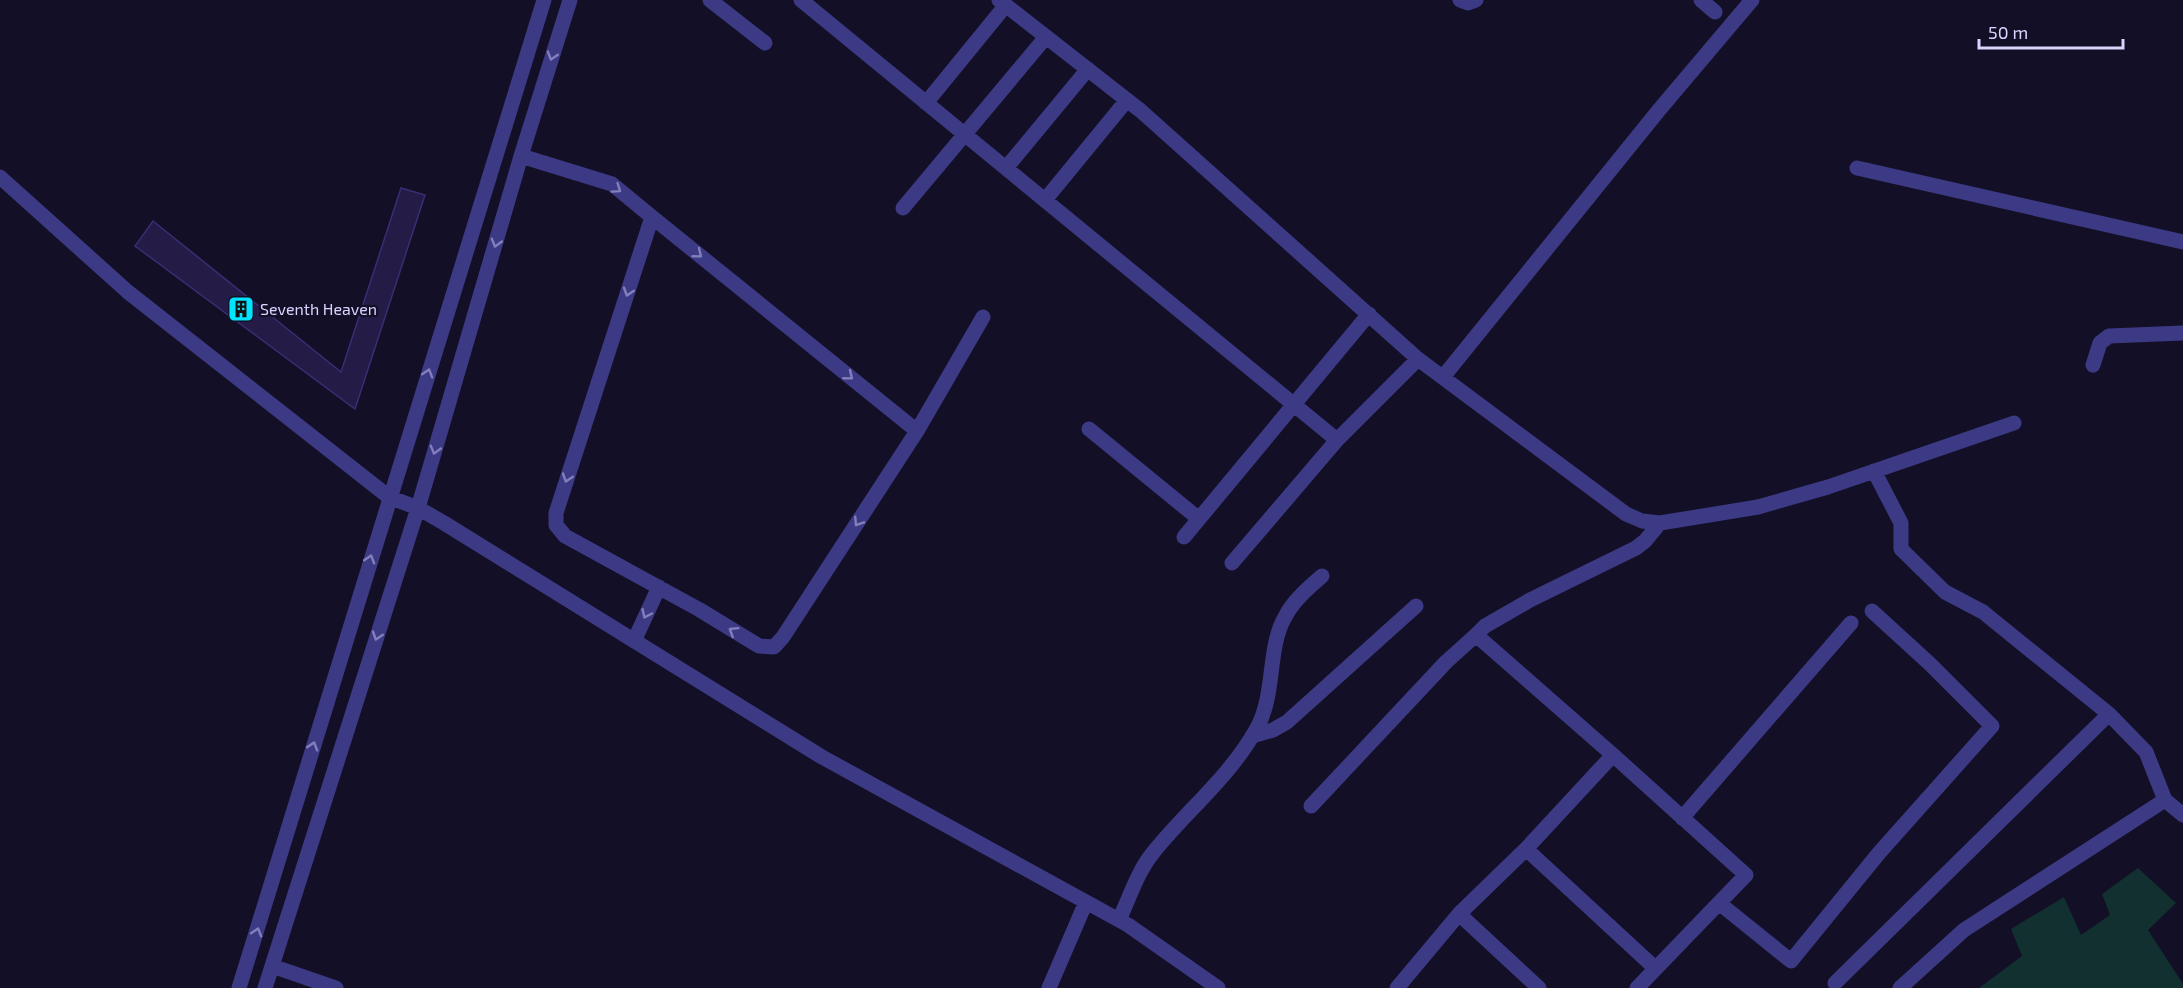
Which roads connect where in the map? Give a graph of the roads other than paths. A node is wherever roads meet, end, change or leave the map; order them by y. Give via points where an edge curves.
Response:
1 (544, 0) edge
2 (570, 0) edge
3 (710, 0) edge
4 (801, 0) edge
5 (1460, 0) edge
6 (1476, 0) edge
7 (1701, 0) edge
8 (1752, 0) edge
9 (1002, 3) edge
10 (1715, 12) dead end
11 (1046, 37) junction
12 (765, 43) dead end
13 (1088, 69) junction
14 (1127, 100) junction
15 (926, 103) junction
16 (966, 136) junction
17 (521, 156) junction
18 (1006, 168) junction
19 (1857, 168) dead end
20 (0, 177) edge
21 (1045, 200) junction
22 (903, 208) dead end
23 (652, 217) junction
24 (2183, 242) edge
25 (1369, 314) junction
26 (982, 317) dead end
27 (2183, 333) edge
28 (1418, 358) junction
29 (2093, 365) dead end
30 (1443, 377) junction
31 (1293, 403) junction
32 (2014, 423) dead end
33 (1089, 429) dead end
34 (917, 431) junction
35 (1337, 440) junction
36 (1874, 471) junction
37 (389, 497) junction
38 (418, 508) junction
39 (1198, 519) junction
40 (1660, 523) junction
41 (1184, 537) dead end
42 (1232, 563) dead end
43 (1322, 576) dead end
44 (658, 587) junction
45 (1416, 606) dead end
46 (1872, 611) dead end
47 (1851, 623) dead end
48 (1476, 635) junction
49 (634, 641) junction
50 (2109, 714) junction
51 (1252, 736) junction
52 (1613, 755) junction
53 (2166, 800) junction
54 (1311, 806) dead end
55 (2183, 815) edge
56 (1682, 818) junction
57 (1526, 849) junction
58 (1086, 902) junction
59 (1719, 903) junction
60 (1459, 914) junction
61 (1119, 920) junction
62 (272, 966) junction
63 (1655, 968) junction
64 (1835, 983) dead end
65 (239, 988) edge
66 (265, 988) edge
67 (336, 988) edge
68 (1049, 988) edge
69 (1218, 988) edge
70 (1397, 988) edge
71 (1539, 988) edge
72 (1637, 988) edge
73 (1900, 988) edge

37 -> 1 street
2 -> 17 street
3 - 12 street
4 - 15 street
5 - 6 street
7 - 10 street
8 - 30 street
9 - 11 street
9 - 15 street
11 - 13 street
11 - 16 street
13 - 14 street
13 - 18 street
14 - 21 street
14 - 25 street
15 - 16 street
16 - 18 street
16 - 22 street
17 -> 23 street via 612,184
17 -> 38 street
18 - 21 street
19 - 24 street
20 - 37 street via 128,292
21 - 31 street
23 -> 34 street
23 -> 44 street via 556,513 556,525 565,536
25 - 28 street
25 - 31 street
26 - 34 street
27 - 29 street via 2109,336 2100,343
28 - 30 street
28 - 35 street
30 - 40 street via 1626,514
31 - 35 street
31 - 39 street
32 - 36 street
33 - 39 street
34 -> 44 street via 774,647 759,646
35 - 42 street
36 - 40 street via 1758,507
36 - 50 street via 1901,523 1901,549 1945,592 1983,612
37 - 38 street
65 -> 37 street
38 - 49 street
38 -> 62 street
39 - 41 street
40 - 48 street via 1636,548 1530,600
43 - 51 street via 1284,617 1264,710
44 -> 49 street
45 - 51 street via 1287,722
46 - 59 street via 1992,726 1879,853 1791,961
47 - 56 street
48 - 52 street
48 - 54 street
49 - 58 street via 822,758
50 - 53 street via 2146,752
50 - 64 street
51 - 61 street via 1215,786 1151,855
52 - 56 street
52 - 57 street
53 - 55 street
53 - 73 street via 1964,930
56 - 59 street via 1746,875
57 - 60 street
57 - 63 street
58 - 61 street
58 - 68 street
59 - 63 street
60 - 70 street
60 - 71 street
61 - 69 street
62 - 66 street
62 - 67 street
63 - 72 street

